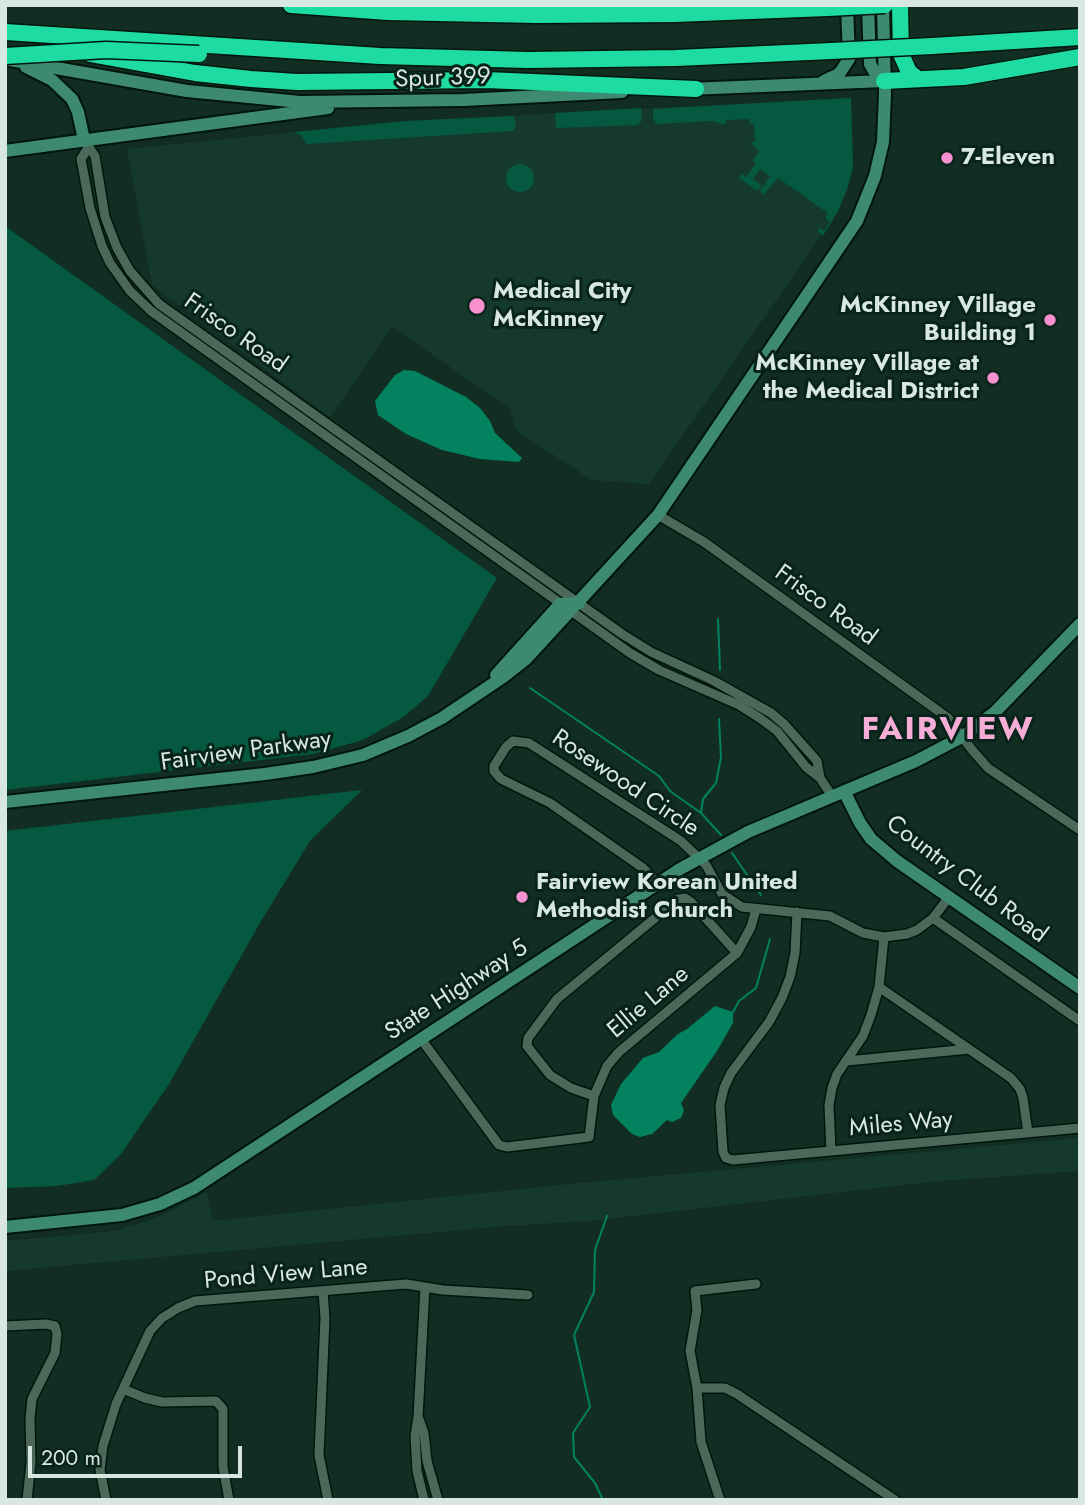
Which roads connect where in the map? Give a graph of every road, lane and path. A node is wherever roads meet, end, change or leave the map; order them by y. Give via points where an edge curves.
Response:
1 (291, 5) edge
2 (777, 5) edge
3 (847, 5) edge
4 (868, 5) edge
5 (884, 5) edge
6 (900, 5) edge
7 (802, 8) junction
8 (5, 32) edge
9 (1080, 37) edge
10 (5, 38) edge
11 (1080, 57) edge
12 (7, 58) edge
13 (528, 60) junction
14 (918, 79) junction
15 (884, 81) junction
16 (817, 84) junction
17 (696, 89) junction
18 (375, 102) junction
19 (86, 144) junction
20 (5, 151) edge
21 (159, 304) junction
22 (151, 311) junction
23 (323, 420) junction
24 (315, 430) junction
25 (658, 515) junction
26 (467, 522) junction
27 (459, 532) junction
28 (570, 606) junction
29 (1080, 624) edge
30 (707, 678) junction
31 (702, 688) junction
32 (962, 737) junction
33 (820, 778) junction
34 (838, 794) junction
35 (5, 802) edge
36 (1080, 830) edge
37 (700, 858) junction
38 (657, 883) junction
39 (949, 897) junction
40 (756, 909) junction
41 (797, 912) junction
42 (933, 918) junction
43 (884, 937) junction
44 (737, 953) junction
45 (879, 987) junction
46 (1080, 988) edge
47 (1080, 1021) edge
48 (421, 1039) junction
49 (970, 1049) junction
50 (847, 1061) junction
51 (594, 1096) junction
52 (1080, 1128) edge
53 (1028, 1133) junction
54 (831, 1151) junction
55 (5, 1227) edge
56 (756, 1284) dead end
57 (425, 1287) junction
58 (323, 1291) junction
59 (528, 1295) dead end
60 (5, 1326) edge
61 (697, 1388) junction
62 (123, 1389) junction
63 (418, 1417) junction
64 (27, 1500) edge
65 (106, 1500) edge
66 (229, 1500) edge
67 (328, 1500) edge
68 (424, 1500) edge
69 (438, 1500) edge
70 (720, 1500) edge
71 (895, 1500) edge

1 - 7 highway via 537,15
2 - 7 highway
3 - 16 main road via 849,59 839,74
4 - 15 main road via 870,64
5 - 7 highway, bridge
5 - 15 main road, Fairview Parkway
6 - 14 highway via 901,54 909,72
8 - 13 highway via 380,56
9 - 13 highway, bridge via 676,58
10 - 17 highway via 163,68 251,79 486,80
11 - 14 highway via 964,77
12 - 13 highway, bridge via 106,50 441,67
12 - 18 main road, Spur 399 via 214,95
12 - 19 main road via 64,89 78,112
14 - 15 highway
15 - 16 main road, Spur 399
15 - 25 main road, Fairview Parkway via 881,155 857,221
16 - 17 main road, Spur 399
17 - 18 main road, Spur 399
18 - 19 main road
19 - 20 main road
19 - 21 street, Frisco Road via 95,156 105,217 117,248
19 - 22 street via 81,159 102,246 130,291
21 - 22 street
21 - 23 street, Frisco Road
22 - 24 street
23 - 24 street
23 - 26 street, Frisco Road
24 - 27 street
25 - 28 main road, Fairview Parkway
25 - 32 street, Frisco Road via 704,542 948,718
26 - 27 street
26 - 28 street, Frisco Road
27 - 28 street
28 - 30 street
28 - 31 street via 630,653
28 - 35 main road, Fairview Parkway via 526,659 453,711 363,755 265,774
29 - 32 main road, State Highway 5 via 995,712
30 - 31 street
30 - 33 street via 784,723 817,761
31 - 33 street via 739,705 777,731
32 - 34 main road, State Highway 5
32 - 36 street, Frisco Road via 988,768
33 - 34 street
34 - 37 main road, State Highway 5
34 - 39 main road, Country Club Road via 871,839
37 - 38 main road, State Highway 5
37 - 38 street, Rosewood Circle via 681,841 529,743 513,741 506,747 494,766 501,779 550,803 643,868
37 - 40 street via 722,894 742,907
38 - 48 main road, State Highway 5
39 - 42 street
39 - 46 main road, Country Club Road
40 - 41 street
40 - 44 street, Ellie Lane
41 - 43 street via 830,916 863,933
41 - 54 street, Miles Way via 795,953 782,998 724,1088 720,1105 723,1152 733,1160
42 - 43 street via 907,934
42 - 47 street
43 - 45 street
44 - 51 street, Ellie Lane via 619,1052 607,1066
44 - 51 street via 691,902 678,899 557,999 527,1046 550,1075
45 - 49 street
45 - 50 street via 863,1035
48 - 51 street, Ellie Lane via 499,1145 589,1137
48 - 55 main road, State Highway 5 via 204,1183 170,1200 110,1217
49 - 50 street
49 - 53 street via 1020,1089
50 - 54 street via 829,1105
52 - 53 street, Miles Way
53 - 54 street, Miles Way
56 - 61 street via 695,1291 697,1310 690,1351
57 - 58 street, Pond View Lane via 406,1284
57 - 59 street, Pond View Lane
57 - 63 street
58 - 62 street, Pond View Lane via 195,1301 178,1308 150,1331
58 - 67 street via 319,1455
60 - 64 street via 46,1324 55,1326 57,1334 55,1353 32,1399
61 - 70 street via 701,1441
61 - 71 street via 725,1388 737,1394
62 - 65 street, Pond View Lane via 103,1446 100,1470
62 - 66 street via 162,1402 216,1401 223,1409 223,1467
63 - 68 street via 416,1459
63 - 69 street

